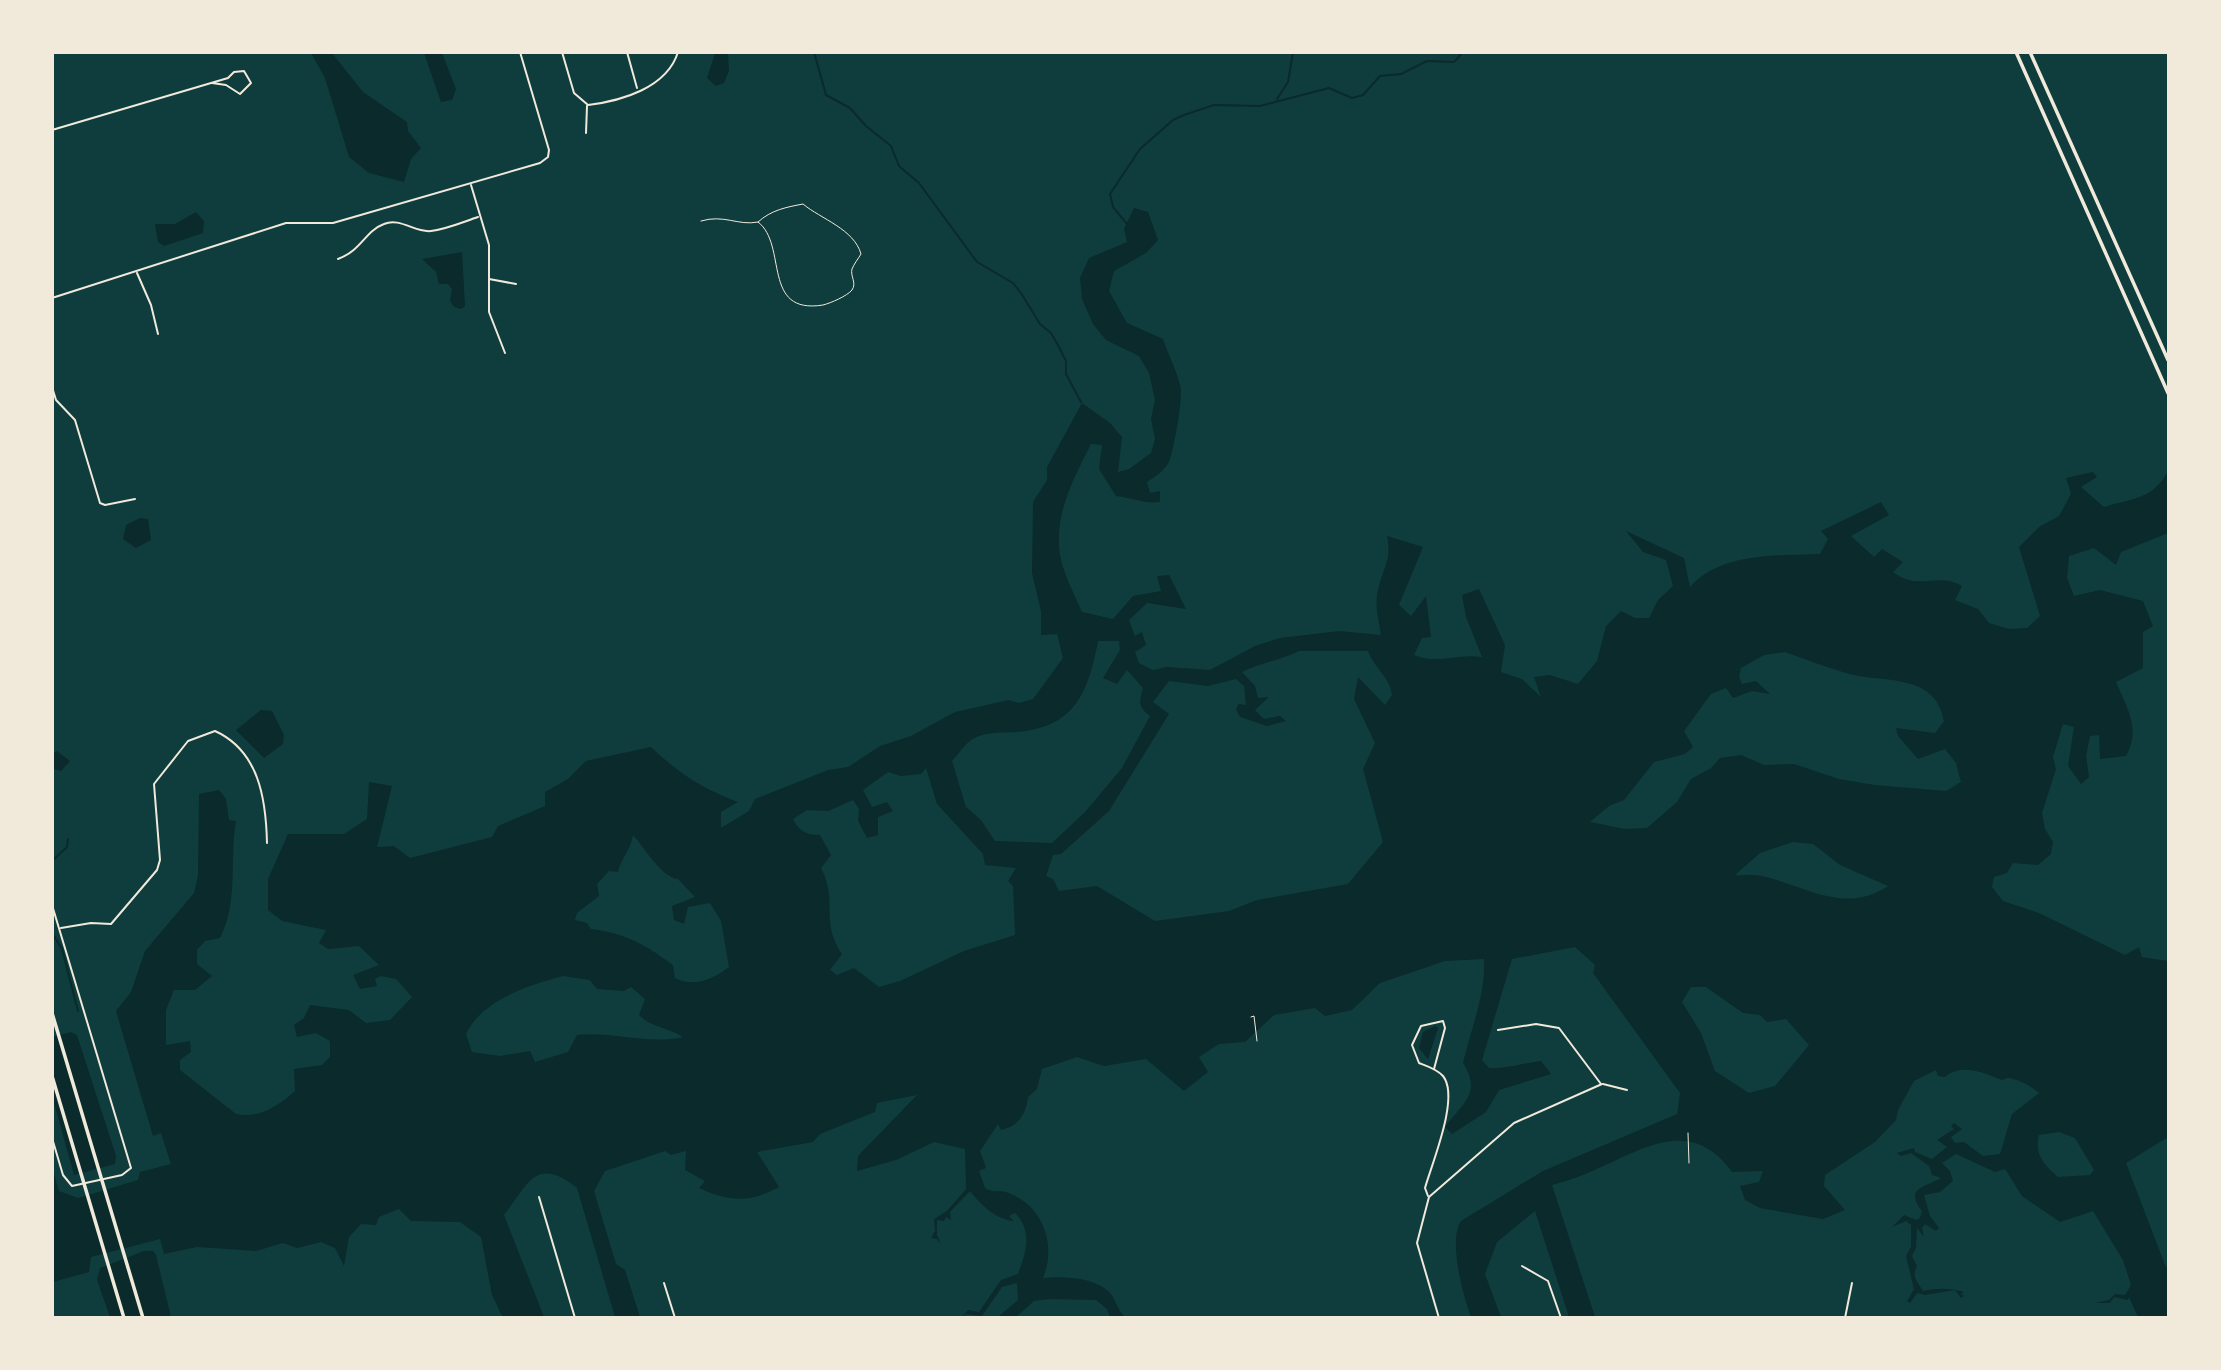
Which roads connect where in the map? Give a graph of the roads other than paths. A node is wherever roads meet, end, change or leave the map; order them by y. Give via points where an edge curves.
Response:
1 (520, 52) edge
2 (562, 52) edge
3 (627, 52) edge
4 (678, 52) edge
5 (2016, 52) edge
6 (2030, 52) edge
7 (231, 75) junction
8 (212, 83) junction
9 (229, 87) junction
10 (638, 90) junction
11 (587, 105) junction
12 (52, 130) edge
13 (586, 133) dead end
14 (471, 184) junction
15 (479, 217) junction
16 (338, 259) dead end
17 (136, 272) junction
18 (488, 278) junction
19 (516, 284) dead end
20 (52, 298) edge
21 (158, 334) dead end
22 (505, 353) dead end
23 (2168, 360) edge
24 (52, 387) edge
25 (2168, 393) edge
26 (135, 499) dead end
27 (267, 842) dead end
28 (52, 905) edge
29 (61, 928) junction
30 (52, 1013) edge
31 (1498, 1030) dead end
32 (1434, 1069) junction
33 (52, 1076) edge
34 (1602, 1084) junction
35 (1627, 1090) dead end
36 (52, 1138) edge
37 (539, 1197) dead end
38 (1429, 1197) junction
39 (1522, 1266) dead end
40 (664, 1283) dead end
41 (1852, 1283) dead end
42 (124, 1318) edge
43 (143, 1318) edge
44 (575, 1318) edge
45 (675, 1318) edge
46 (1439, 1318) edge
47 (1561, 1318) edge
48 (1845, 1318) edge

1 - 14 street via 549,150 547,158
2 - 11 street via 574,93
3 - 10 street
4 - 10 street via 660,81
5 - 25 highway
6 - 23 highway
7 - 8 street
7 - 9 street
7 - 9 street via 244,71 251,83 240,94
8 - 9 street
8 - 12 street
10 - 11 street
11 - 13 street
14 - 15 street
14 - 17 street via 333,223 286,223
15 - 16 street via 430,231 384,223 356,251
15 - 18 street via 489,245
17 - 20 street
17 - 21 street
18 - 19 street
18 - 22 street via 489,312
24 - 26 street via 56,400 75,421 100,503
27 - 29 street via 261,781 228,737 215,731 188,741 153,789 157,870 111,924
28 - 29 street
29 - 36 street via 131,1168 122,1175 72,1186
30 - 43 highway
31 - 34 street via 1536,1024 1562,1030
32 - 32 street via 1419,1063 1412,1045 1420,1026 1437,1020 1443,1021 1445,1028
32 - 38 street via 1446,1078 1449,1103 1425,1188
33 - 42 highway
34 - 35 street
34 - 38 street via 1514,1123
37 - 44 street
38 - 46 street via 1417,1235
39 - 47 street via 1548,1281
40 - 45 street
41 - 48 street

